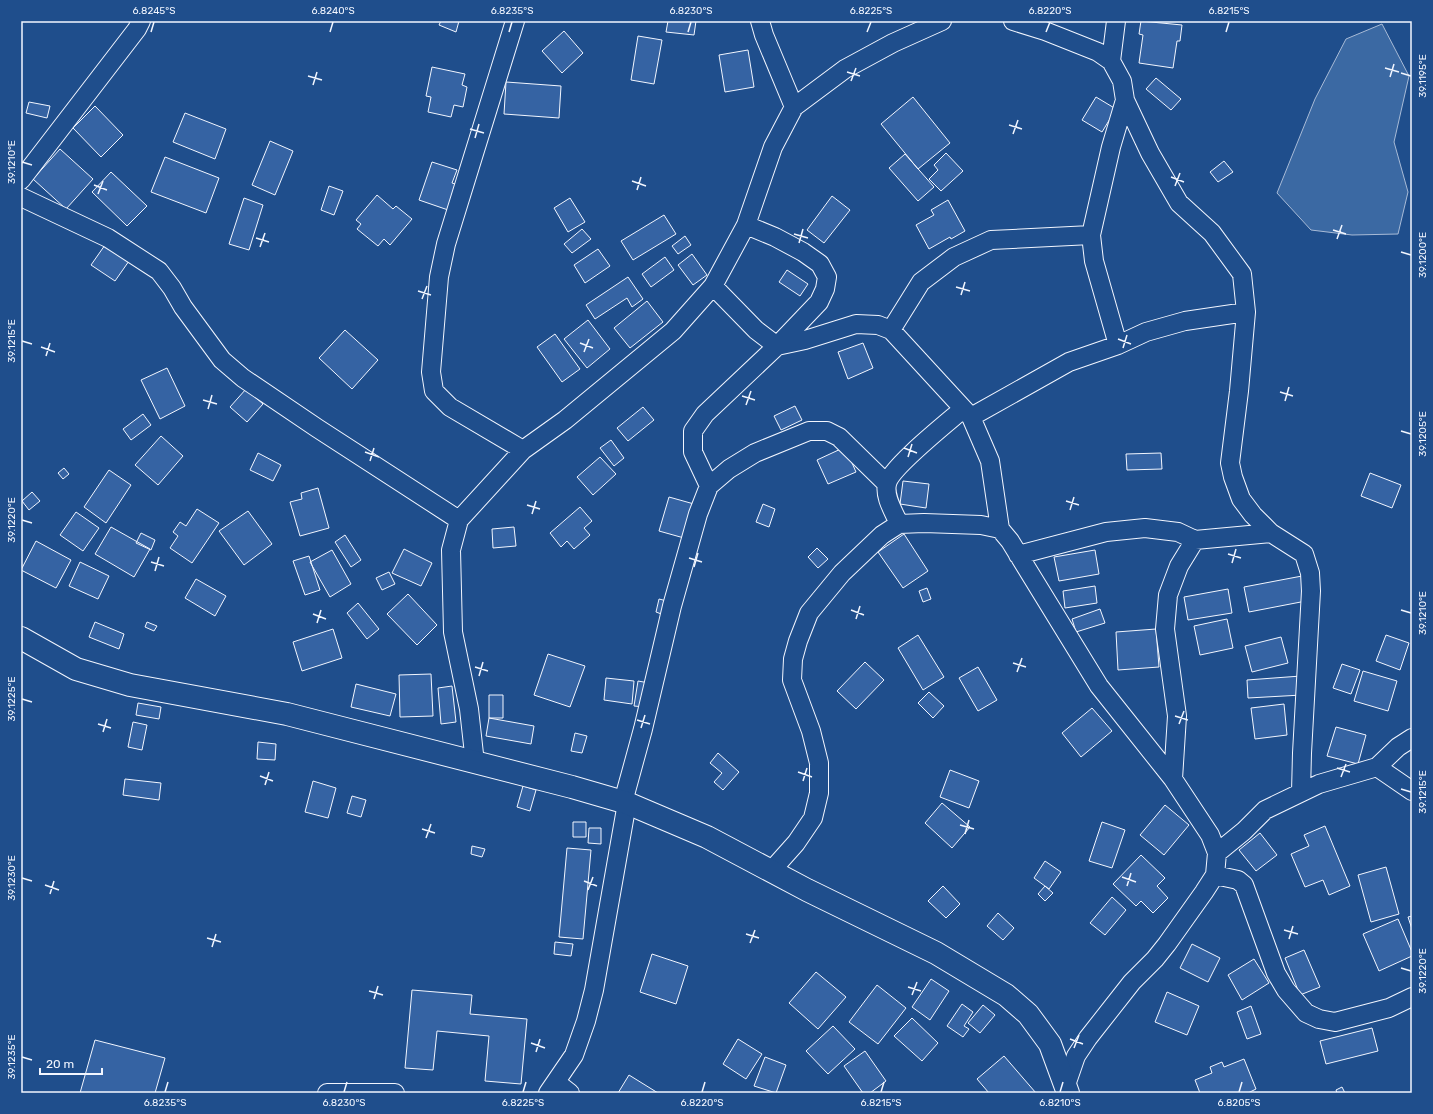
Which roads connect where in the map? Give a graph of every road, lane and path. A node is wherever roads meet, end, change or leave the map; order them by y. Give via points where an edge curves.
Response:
1 (141, 21) edge
2 (515, 21) edge
3 (760, 21) edge
4 (942, 21) edge
5 (1013, 21) edge
6 (1116, 21) edge
7 (1111, 61) junction
8 (1125, 100) junction
9 (794, 107) junction
10 (21, 180) edge
11 (21, 197) edge
12 (746, 225) junction
13 (1092, 235) junction
14 (713, 286) junction
15 (1246, 312) junction
16 (891, 330) junction
17 (1118, 345) junction
18 (777, 346) junction
19 (967, 413) junction
20 (523, 450) junction
21 (887, 484) junction
22 (709, 486) junction
23 (459, 520) junction
24 (899, 524) junction
25 (1000, 529) junction
26 (1271, 533) junction
27 (1195, 540) junction
28 (1018, 555) junction
29 (21, 638) edge
30 (1412, 738) edge
31 (475, 763) junction
32 (1377, 767) junction
33 (1173, 779) junction
34 (1412, 791) edge
35 (1301, 792) junction
36 (625, 802) junction
37 (1217, 853) junction
38 (771, 871) junction
39 (1215, 874) junction
40 (1412, 997) edge
41 (558, 1089) edge
42 (1067, 1089) edge
43 (327, 1093) edge
44 (395, 1093) edge

1 - 10 street
2 - 20 street via 446,244 439,277 431,372 434,391 450,407
3 - 9 street
4 - 9 street via 893,43 845,69
5 - 7 street via 1098,52
6 - 7 street
7 - 8 street via 1122,81
8 - 13 street via 1110,147
8 - 15 street via 1150,153 1179,203 1212,233 1242,274
9 - 12 street via 773,147
11 - 23 street via 108,238 159,271 222,360 243,378
12 - 14 street
12 - 18 street via 803,252 820,264 827,278 819,302
13 - 16 street via 991,240 954,257 921,282
13 - 17 street via 1094,261
14 - 18 street via 756,330
14 - 20 street via 673,331 565,420
15 - 17 street via 1185,321 1146,332
15 - 26 street via 1230,463 1241,499
16 - 18 street via 878,325 856,324
16 - 19 street
17 - 19 street via 1069,362
18 - 22 street via 705,414 693,432 693,452
19 - 21 street via 916,449 891,475
19 - 25 street via 990,461
20 - 23 street
21 - 22 street via 839,436 827,431 809,431 756,453 729,468
21 - 24 street via 887,497
22 - 36 street via 678,583
23 - 31 street via 451,550 453,632 469,709
24 - 25 street via 981,525
24 - 38 street via 882,535 842,573 809,613 798,641 793,659 792,680 811,731 819,763 819,793 813,818 796,843
25 - 28 street
26 - 27 street
26 - 35 street via 1304,554 1310,573
27 - 28 street via 1178,532 1145,528 1106,532
27 - 33 street via 1179,566 1168,595 1165,629 1177,716
28 - 33 street via 1099,686
29 - 31 street via 76,669 130,685 287,714
30 - 32 street via 1398,747
31 - 36 street
32 - 34 street
32 - 35 street
33 - 37 street via 1210,835
35 - 37 street via 1265,810
36 - 38 street via 707,837
36 - 41 street via 594,990 574,1055
37 - 39 street
38 - 42 street via 936,953 1006,995 1028,1014 1050,1044
39 - 40 street via 1238,880 1244,885 1276,973 1286,990 1306,1013 1319,1019 1336,1022 1389,1008
39 - 42 street via 1167,944 1132,982 1088,1038 1076,1056
43 - 44 street

